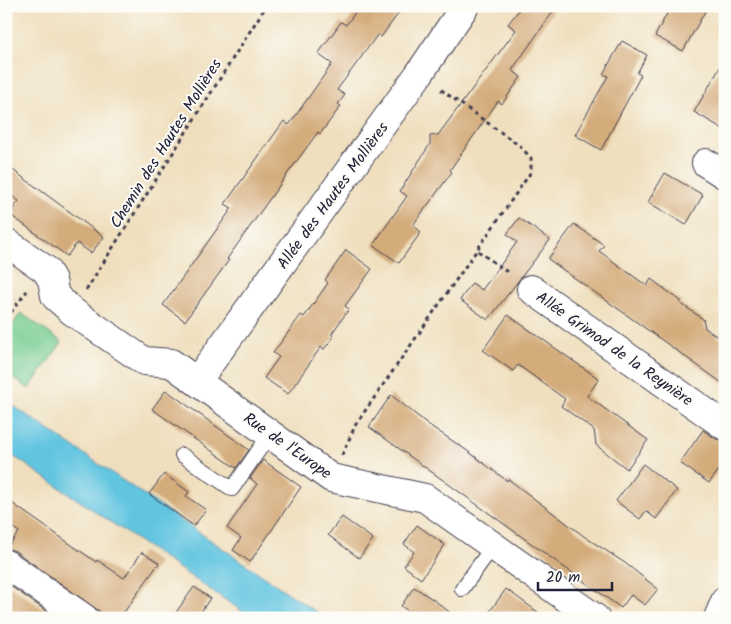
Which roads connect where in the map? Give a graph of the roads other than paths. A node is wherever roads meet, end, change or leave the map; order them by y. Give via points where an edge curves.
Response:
1 (465, 6) edge
2 (6, 242) edge
3 (531, 289) road end
4 (197, 381) junction
5 (725, 426) edge
6 (270, 434) junction
7 (182, 455) dead end
8 (493, 546) junction
9 (6, 564) edge
10 (462, 589) dead end
11 (725, 601) edge
12 (84, 618) edge
13 (595, 618) edge
14 (718, 618) edge

1 - 4 street, Allée des Hautes Mollières via 420,74
2 - 4 street, Rue de l'Europe via 46,270 52,280 54,296 73,312 144,361 171,363
3 - 5 street, Allée Grimod de la Reynière
4 - 6 street, Rue de l'Europe
6 - 7 lane via 232,489
6 - 8 street, Rue de l'Europe via 331,478 425,498
8 - 10 lane
8 - 13 street, Rue de l'Europe
9 - 12 street
11 - 14 street

